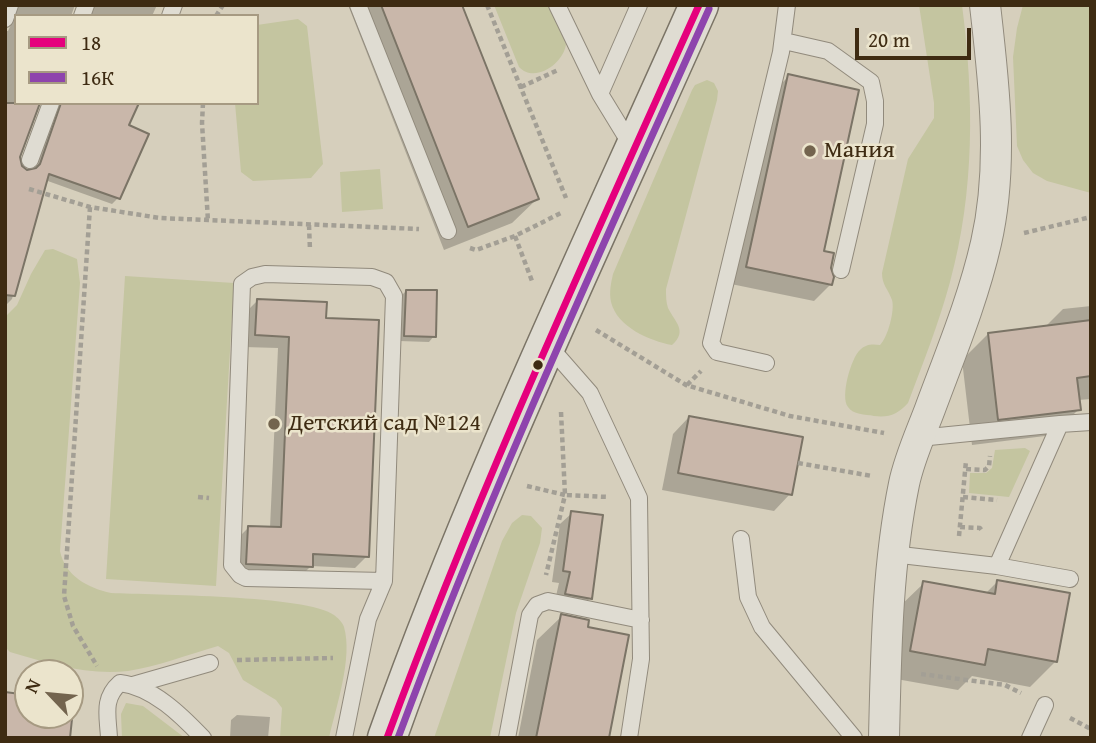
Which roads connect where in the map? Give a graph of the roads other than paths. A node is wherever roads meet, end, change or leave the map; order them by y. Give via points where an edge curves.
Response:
1 (10, 5) edge
2 (358, 5) edge
3 (557, 5) edge
4 (639, 5) edge
5 (699, 5) edge
6 (787, 5) edge
7 (985, 5) edge
8 (5, 19) edge
9 (784, 41) junction
10 (600, 94) junction
11 (50, 105) edge
12 (635, 150) junction
13 (30, 160) dead end
14 (448, 231) road end
15 (841, 270) dead end
16 (556, 337) junction
17 (766, 363) dead end
18 (1091, 422) edge
19 (1060, 424) junction
20 (919, 438) junction
21 (741, 539) dead end
22 (892, 554) junction
23 (997, 566) junction
24 (1070, 579) dead end
25 (384, 581) junction
26 (641, 620) junction
27 (210, 663) dead end
28 (133, 685) junction
29 (1045, 705) dead end
30 (109, 738) edge
31 (203, 738) edge
32 (344, 738) edge
33 (387, 738) edge
34 (506, 738) edge
35 (629, 738) edge
36 (854, 738) edge
37 (884, 738) edge
38 (1030, 738) edge

1 - 8 lane
2 - 14 lane
3 - 10 lane
4 - 10 lane
5 - 12 main road
6 - 9 lane
7 - 20 street via 997,145 994,200 986,243
9 - 15 lane via 828,51 872,82 875,124
9 - 17 lane via 711,343 717,352
10 - 12 lane
11 - 13 lane
12 - 16 main road
16 - 26 lane via 590,393 639,498
16 - 33 main road via 421,642
18 - 19 lane
19 - 20 lane
19 - 23 lane
20 - 22 street via 904,481
21 - 36 lane via 748,597 762,627
22 - 23 lane
22 - 37 street
23 - 24 lane
25 - 25 lane via 394,296 386,282 372,277 252,277 242,284 232,565 246,578
25 - 32 lane via 368,619
26 - 34 lane via 548,601 537,605 530,615
26 - 35 lane via 641,659
27 - 28 lane
28 - 30 lane via 120,683 107,698
28 - 31 lane via 173,709
29 - 38 lane

